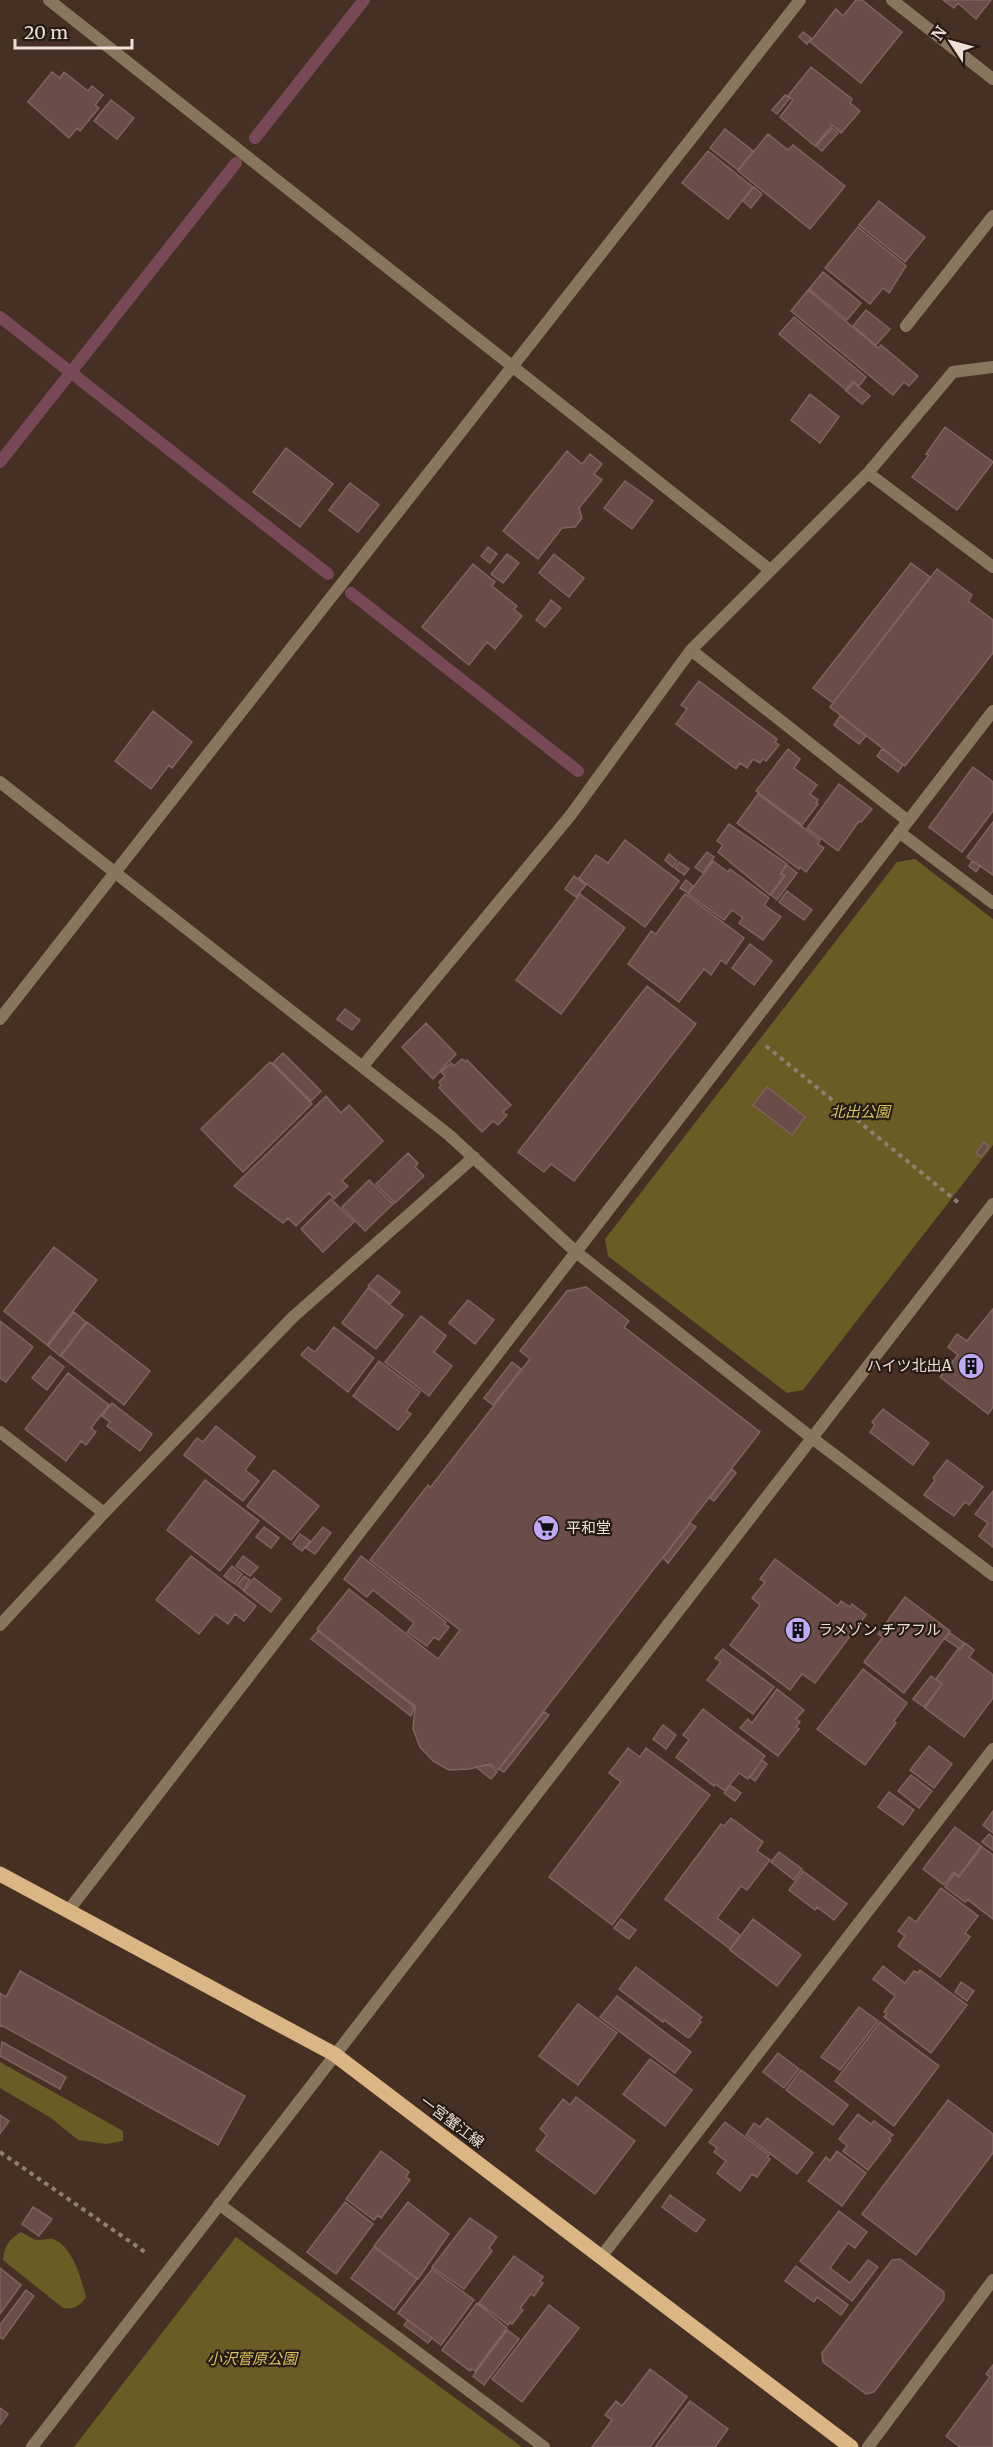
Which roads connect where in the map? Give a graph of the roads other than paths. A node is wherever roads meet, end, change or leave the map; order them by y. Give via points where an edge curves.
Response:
1 (50, 0) edge
2 (800, 0) edge
3 (892, 0) edge
4 (993, 79) edge
5 (993, 216) edge
6 (906, 326) dead end
7 (513, 367) junction
8 (993, 367) edge
9 (868, 473) junction
10 (993, 567) edge
11 (770, 570) junction
12 (691, 650) junction
13 (993, 711) edge
14 (0, 782) edge
15 (908, 821) junction
16 (899, 832) junction
17 (115, 873) junction
18 (993, 903) edge
19 (0, 1020) edge
20 (362, 1067) junction
21 (474, 1158) junction
22 (993, 1204) edge
23 (576, 1252) junction
24 (0, 1432) edge
25 (812, 1438) junction
26 (104, 1513) junction
27 (993, 1575) edge
28 (0, 1625) edge
29 (993, 1749) edge
30 (0, 1874) edge
31 (68, 1911) junction
32 (334, 2054) junction
33 (219, 2204) junction
34 (600, 2257) junction
35 (993, 2280) edge
36 (32, 2447) edge
37 (544, 2447) edge
38 (851, 2447) edge
39 (867, 2447) edge

1 - 7 street
2 - 7 street
3 - 4 street
5 - 6 street
7 - 11 street
7 - 17 street
8 - 9 street via 953,372
9 - 10 street
9 - 11 street
11 - 12 street
12 - 15 street
12 - 20 street via 570,816
13 - 15 street
14 - 17 street
15 - 16 street
16 - 18 street
16 - 23 street
17 - 19 street
17 - 20 street
20 - 21 street
21 - 23 street
21 - 26 street via 293,1317
22 - 25 street
23 - 25 street
23 - 31 street
24 - 26 street
25 - 27 street
25 - 32 street
26 - 28 street
29 - 34 street
30 - 31 main road, 一宮蟹江線
31 - 32 main road, 一宮蟹江線
32 - 33 street
32 - 34 main road, 一宮蟹江線
33 - 36 street
33 - 37 street
34 - 38 main road, 一宮蟹江線
35 - 39 street

